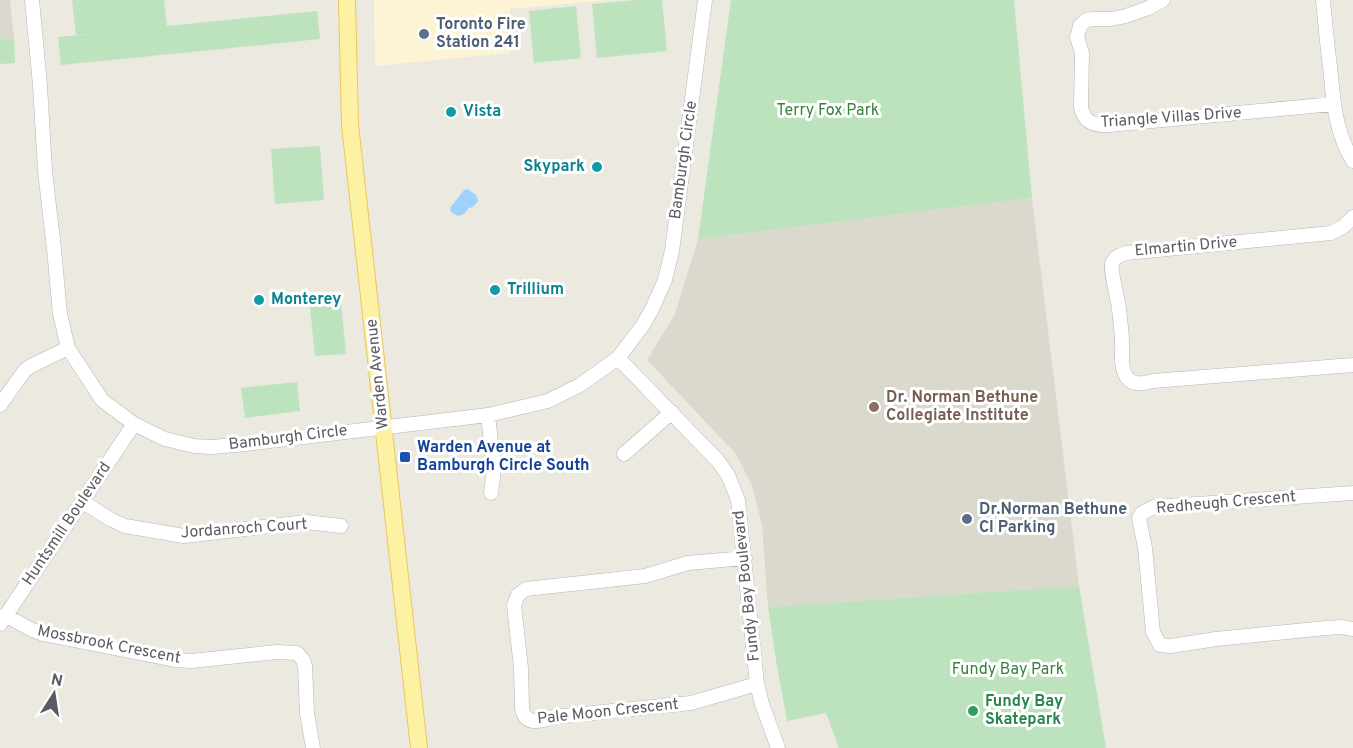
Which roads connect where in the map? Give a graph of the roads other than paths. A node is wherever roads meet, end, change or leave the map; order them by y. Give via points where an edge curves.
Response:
1 (32, 0) edge
2 (347, 0) edge
3 (705, 0) edge
4 (1163, 0) edge
5 (1323, 0) edge
6 (1333, 104) junction
7 (1353, 161) edge
8 (1353, 217) edge
9 (68, 348) junction
10 (618, 358) junction
11 (1353, 364) edge
12 (0, 405) edge
13 (672, 412) junction
14 (488, 415) junction
15 (135, 424) junction
16 (383, 428) junction
17 (624, 454) dead end
18 (1353, 493) edge
19 (491, 494) dead end
20 (82, 502) junction
21 (341, 526) dead end
22 (745, 558) junction
23 (2, 620) edge
24 (1353, 629) edge
25 (757, 684) junction
26 (313, 748) edge
27 (419, 748) edge
28 (778, 748) edge

1 - 9 street, Bamburgh Circle via 45,171 60,314
2 - 16 main road, Warden Avenue via 350,125
3 - 10 street, Bamburgh Circle via 665,280 643,325
4 - 6 street, Triangle Villas Drive via 1126,16 1091,19 1080,26 1077,37 1082,53 1081,107 1090,123 1109,125
5 - 6 street
6 - 7 street
8 - 11 street, Elmartin Drive via 1331,232 1126,253 1113,260 1111,267 1123,365 1125,375 1133,383
9 - 12 street via 25,370
9 - 15 street, Bamburgh Circle via 102,400
10 - 13 street, Fundy Bay Boulevard
10 - 14 street, Bamburgh Circle via 580,385 548,400
13 - 17 street
13 - 22 street, Fundy Bay Boulevard via 728,475 740,505
14 - 16 street, Bamburgh Circle
14 - 19 street via 494,470
15 - 16 street, Bamburgh Circle via 165,439 212,447
15 - 20 street, Huntsmill Boulevard
16 - 27 main road, Warden Avenue
18 - 24 street, Redheugh Crescent via 1154,507 1139,518 1152,632 1160,645 1326,628
20 - 21 street, Jordanroch Court via 125,526 184,536 306,522
20 - 23 street, Huntsmill Boulevard
22 - 25 street, Fundy Bay Boulevard
22 - 25 street, Pale Moon Crescent via 688,563 645,576 526,589 514,605 522,708 526,718 538,722 691,703
23 - 26 street, Mossbrook Crescent via 43,634 175,660 297,653 305,666
25 - 28 street, Fundy Bay Boulevard

